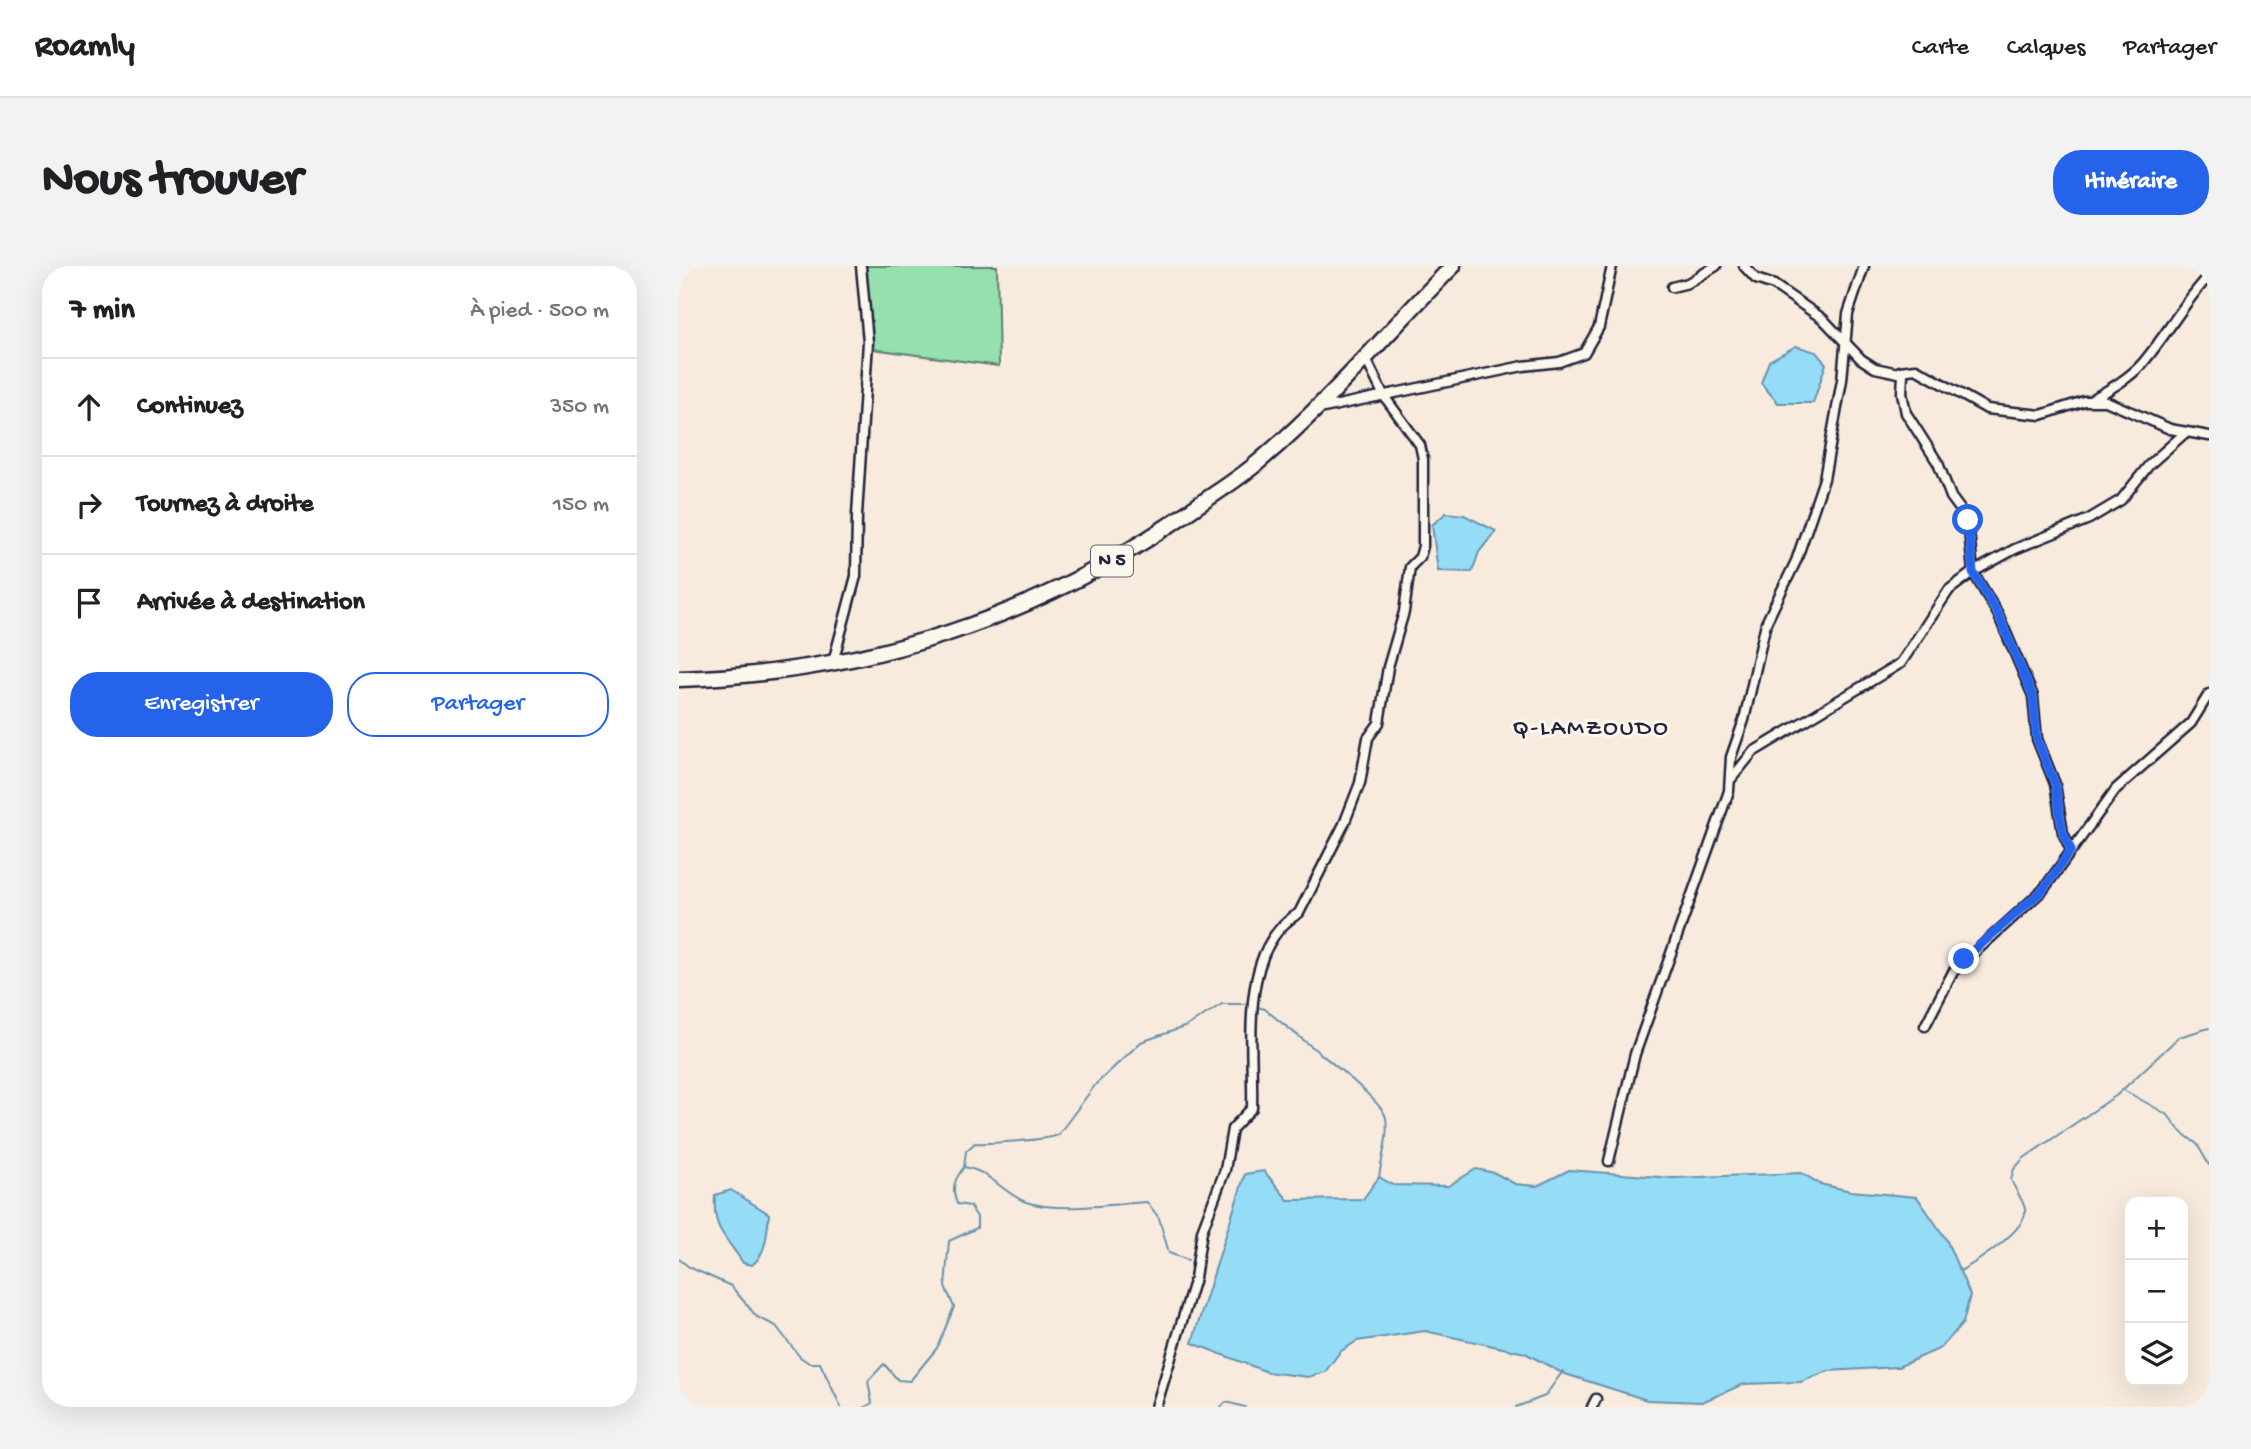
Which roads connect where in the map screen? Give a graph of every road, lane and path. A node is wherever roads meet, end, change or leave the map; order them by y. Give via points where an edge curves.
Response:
1 (861, 266) edge
2 (1453, 266) edge
3 (1612, 266) edge
4 (1716, 266) edge
5 (1744, 266) edge
6 (1864, 266) edge
7 (2209, 276) edge
8 (1672, 287) dead end
9 (1846, 344) junction
10 (1365, 357) junction
11 (1900, 371) junction
12 (1384, 396) junction
13 (2090, 401) junction
14 (1313, 411) junction
15 (2186, 432) junction
16 (2209, 436) edge
17 (1973, 572) junction
18 (833, 663) junction
19 (679, 679) edge
20 (2209, 694) edge
21 (1731, 779) junction
22 (2071, 850) junction
23 (1924, 1026) dead end
24 (1609, 1161) dead end
25 (1156, 1407) edge

1 - 18 street via 868,342 856,576
2 - 10 highway, N 5
3 - 12 street via 1599,327 1584,353 1559,362
4 - 8 street
5 - 9 street via 1756,279 1774,285 1823,319
6 - 9 street via 1848,314
7 - 13 street via 2142,363 2118,385
9 - 11 street via 1875,368
9 - 21 street via 1824,479 1796,561 1766,623 1731,757
10 - 12 street
10 - 14 highway, N 5
11 - 13 street via 1916,369 1987,410 2041,415
11 - 17 street via 1906,413 1968,520
12 - 14 street
12 - 25 street via 1420,445 1425,494 1423,546 1420,558 1410,567 1379,723 1368,738 1360,783 1344,824 1299,913 1286,921 1261,959 1252,1005 1252,1108 1232,1129 1225,1170 1202,1231 1195,1278
13 - 15 street via 2106,401
14 - 18 highway, N 5 via 1229,484 1074,582 950,635
15 - 16 street
15 - 17 street via 2149,465 2121,500
17 - 21 street via 1941,599 1901,663 1753,752
17 - 22 street via 1998,614 2033,696 2037,739 2055,784 2063,833
18 - 19 highway, N 5
20 - 22 street via 2191,723 2116,789
21 - 24 street via 1635,1054
22 - 23 street via 2043,890 1953,972

